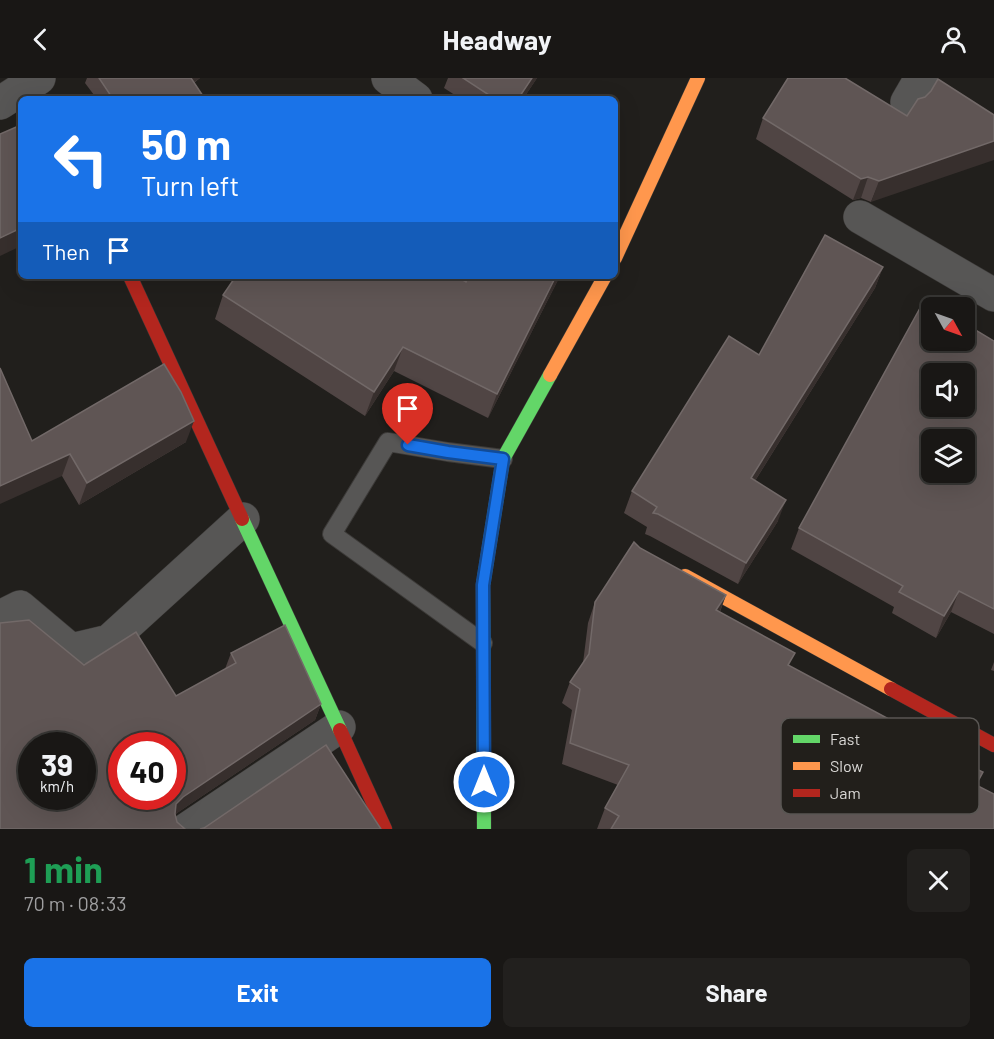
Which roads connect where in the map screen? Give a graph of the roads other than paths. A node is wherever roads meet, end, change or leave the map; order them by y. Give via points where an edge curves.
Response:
1 (39, 78) edge
2 (388, 78) edge
3 (698, 78) edge
4 (47, 96) edge
5 (412, 96) edge
6 (0, 103) edge
7 (860, 217) dead end
8 (618, 248) edge
9 (131, 279) edge
10 (602, 279) edge
11 (994, 295) edge
12 (503, 459) junction
13 (243, 519) junction
14 (672, 569) edge
15 (0, 617) edge
16 (483, 643) junction
17 (945, 718) edge
18 (339, 727) junction
19 (979, 737) edge
20 (994, 745) edge
21 (187, 829) edge
22 (385, 829) edge
23 (484, 829) edge

1 - 4 street
1 - 6 street
2 - 5 street
3 - 8 street
7 - 11 street
9 - 13 street
10 - 12 street
12 - 16 street via 483,585
12 - 16 lane via 388,442 332,534
13 - 15 street via 109,641 71,650 20,607
13 - 18 street
14 - 17 street
16 - 23 street
18 - 21 street
18 - 22 street
19 - 20 street

